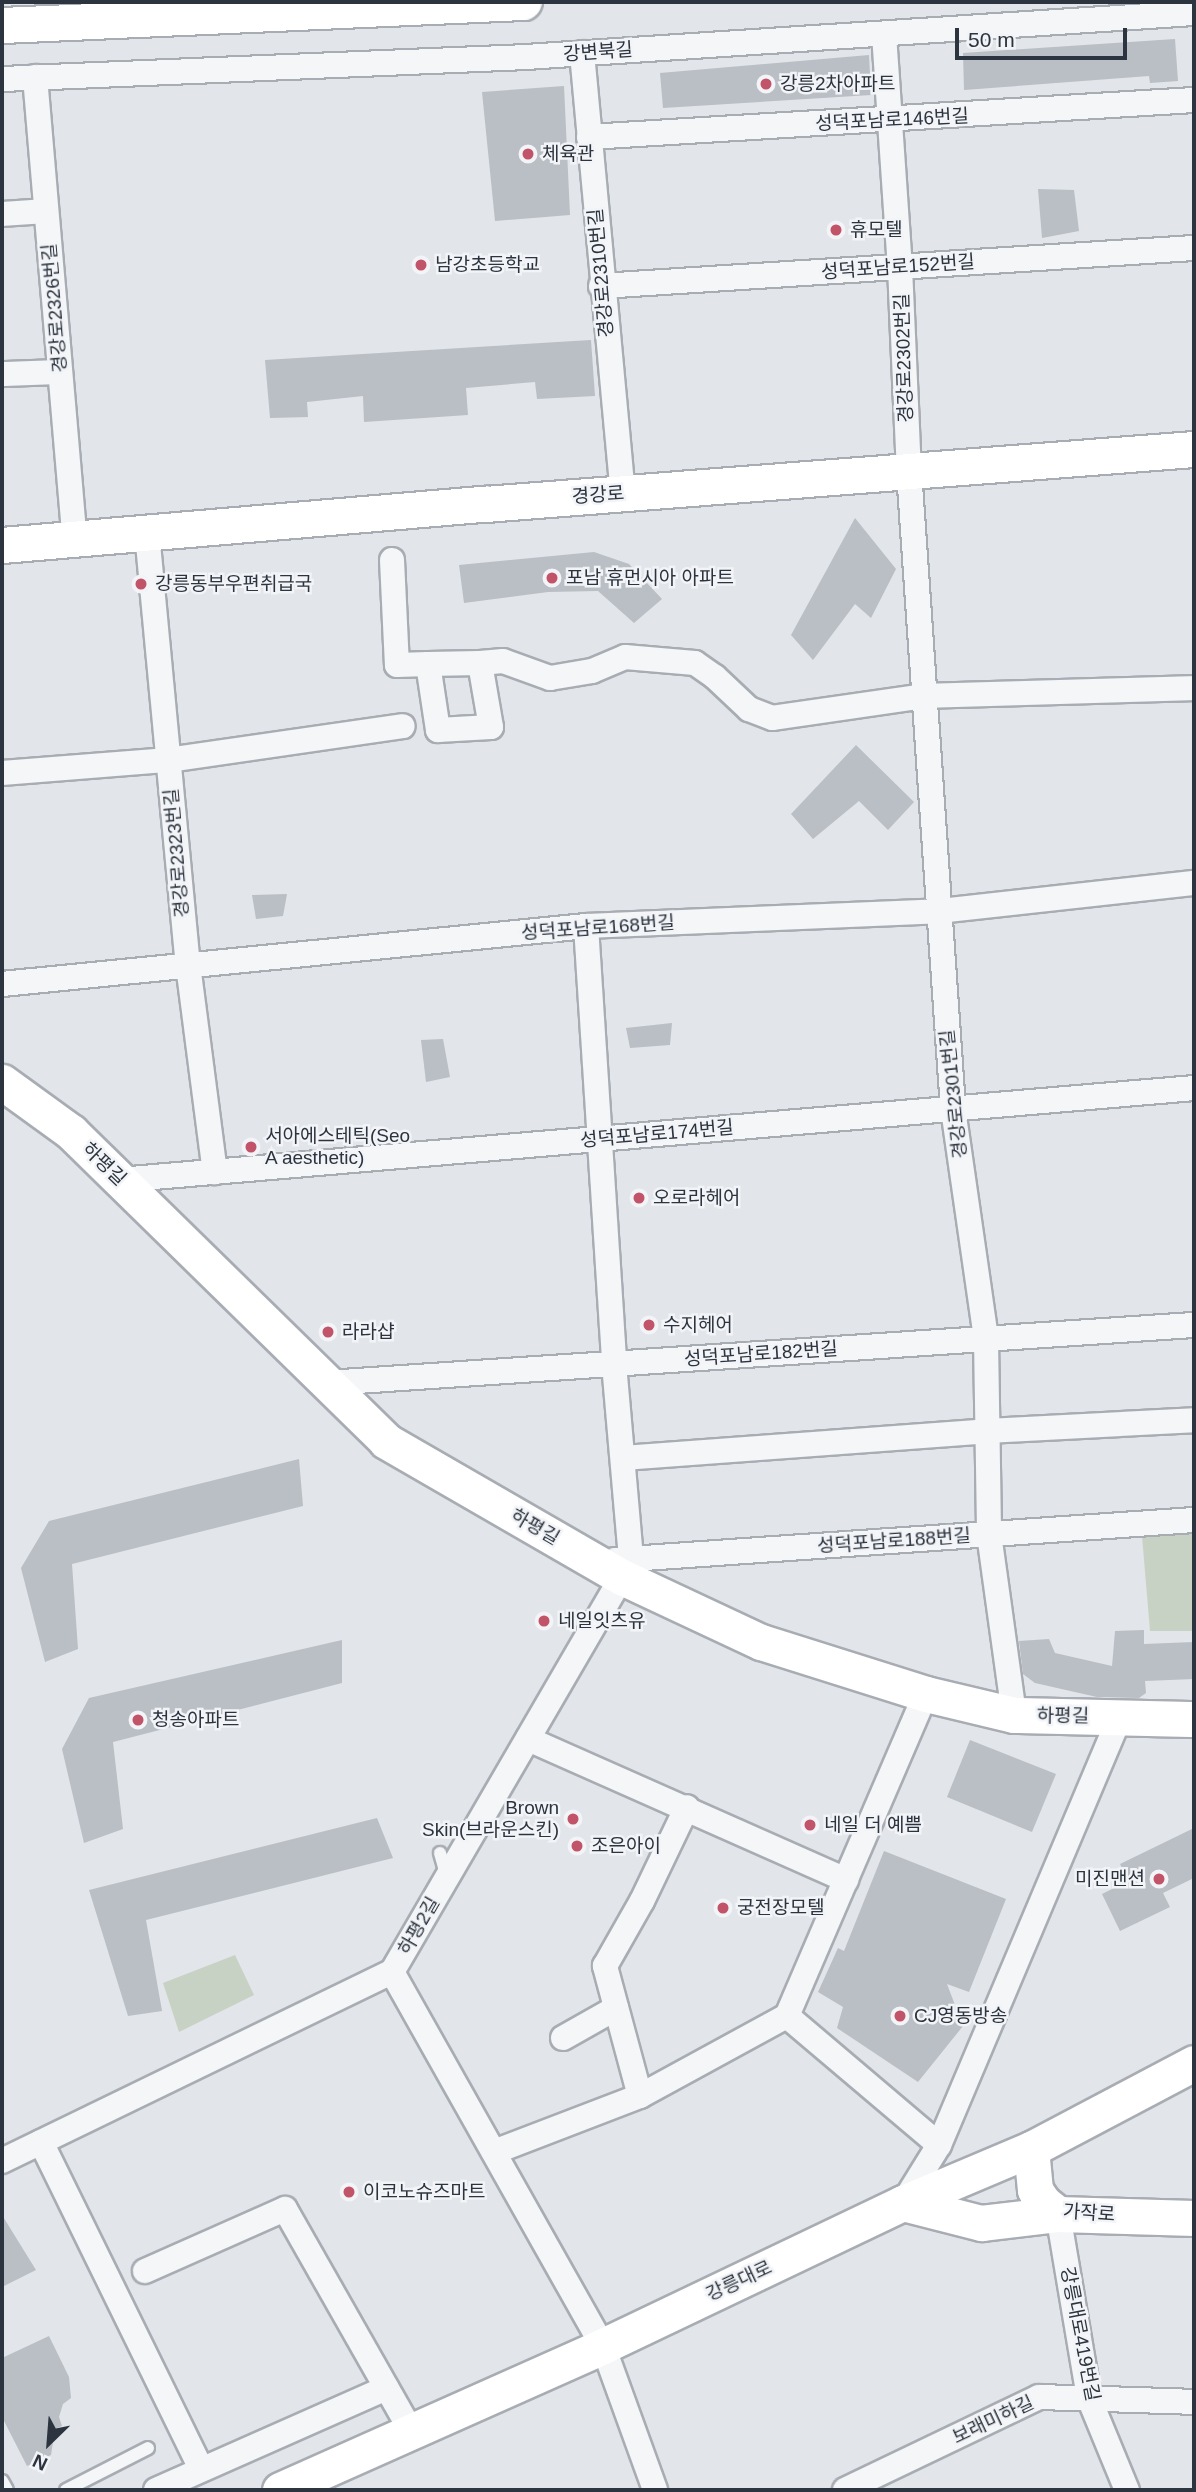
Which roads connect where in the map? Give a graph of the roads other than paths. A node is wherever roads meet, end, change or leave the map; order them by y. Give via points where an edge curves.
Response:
1 (523, 2) edge
2 (1194, 13) edge
3 (2, 26) edge
4 (884, 34) junction
5 (582, 53) junction
6 (35, 77) junction
7 (2, 79) edge
8 (1194, 100) edge
9 (890, 120) junction
10 (589, 137) junction
11 (46, 211) junction
12 (2, 214) edge
13 (1194, 247) edge
14 (900, 267) junction
15 (601, 286) junction
16 (60, 372) junction
17 (2, 373) edge
18 (1194, 449) edge
19 (909, 471) junction
20 (623, 493) junction
21 (147, 533) junction
22 (75, 539) junction
23 (2, 545) edge
24 (392, 560) dead end
25 (481, 663) junction
26 (428, 664) junction
27 (1194, 688) edge
28 (925, 696) junction
29 (403, 726) dead end
30 (169, 760) junction
31 (2, 773) edge
32 (1194, 883) edge
33 (939, 911) junction
34 (586, 926) junction
35 (188, 965) junction
36 (2, 984) edge
37 (2, 1082) edge
38 (1194, 1088) edge
39 (953, 1109) junction
40 (601, 1139) junction
41 (215, 1172) junction
42 (120, 1180) junction
43 (1194, 1325) edge
44 (986, 1339) junction
45 (614, 1364) junction
46 (327, 1383) junction
47 (1194, 1420) edge
48 (987, 1431) junction
49 (623, 1458) junction
50 (1194, 1520) edge
51 (989, 1534) junction
52 (616, 1566) junction
53 (926, 1694) junction
54 (1014, 1715) junction
55 (1120, 1717) junction
56 (1194, 1719) edge
57 (528, 1739) junction
58 (687, 1807) junction
59 (440, 1853) dead end
60 (447, 1878) junction
61 (846, 1880) junction
62 (392, 1972) junction
63 (617, 2008) junction
64 (787, 2016) junction
65 (563, 2038) dead end
66 (1194, 2063) edge
67 (640, 2096) junction
68 (41, 2142) junction
69 (939, 2145) junction
70 (1031, 2149) junction
71 (494, 2152) junction
72 (2, 2161) edge
73 (903, 2203) junction
74 (1058, 2214) junction
75 (1194, 2218) edge
76 (145, 2271) dead end
77 (603, 2346) junction
78 (386, 2388) junction
79 (1089, 2398) junction
80 (1194, 2402) edge
81 (411, 2431) junction
82 (148, 2448) dead end
83 (201, 2469) junction
84 (2, 2481) edge
85 (874, 2484) edge
86 (7, 2490) edge
87 (66, 2490) edge
88 (156, 2490) edge
89 (280, 2490) edge
90 (655, 2490) edge
91 (845, 2490) edge
92 (1127, 2490) edge

1 - 3 street
2 - 4 street, 강변북길
4 - 5 street, 강변북길
4 - 9 street, 경강로2302번길
5 - 6 street, 강변북길
5 - 10 street, 경강로2310번길
6 - 7 street, 강변북길
6 - 11 street, 경강로2326번길
8 - 9 street, 성덕포남로146번길
9 - 10 street, 성덕포남로146번길
9 - 14 street, 경강로2302번길
10 - 15 street, 경강로2310번길
11 - 12 street
11 - 16 street, 경강로2326번길
13 - 14 street, 성덕포남로152번길
14 - 15 street, 성덕포남로152번길
14 - 19 street, 경강로2302번길
15 - 20 street, 경강로2310번길
16 - 17 street
16 - 22 street, 경강로2326번길
18 - 19 street, 경강로
19 - 20 street, 경강로
19 - 28 street, 경강로2301번길
20 - 21 street, 경강로
21 - 22 street, 경강로
21 - 30 street, 경강로2323번길
22 - 23 street, 경강로
24 - 26 street via 397,664
25 - 26 street
25 - 26 street via 491,727 438,730
25 - 28 street via 503,661 550,678 592,671 625,657 695,663 748,709 772,718
27 - 28 street
28 - 33 street, 경강로2301번길
29 - 30 street
30 - 31 street
30 - 35 street, 경강로2323번길
32 - 33 street, 성덕포남로168번길
33 - 34 street, 성덕포남로168번길
33 - 39 street, 경강로2301번길
34 - 35 street, 성덕포남로168번길
34 - 40 street
35 - 36 street, 성덕포남로168번길
35 - 41 street, 경강로2323번길
37 - 42 street, 하평길 via 71,1132
38 - 39 street, 성덕포남로174번길
39 - 40 street, 성덕포남로174번길
39 - 44 street, 경강로2301번길
40 - 41 street, 성덕포남로174번길
40 - 45 street
41 - 42 street, 성덕포남로174번길
42 - 46 street, 하평길
43 - 44 street, 성덕포남로182번길
44 - 45 street, 성덕포남로182번길
44 - 48 street, 경강로2301번길
45 - 46 street, 성덕포남로182번길
45 - 49 street
46 - 52 street, 하평길 via 386,1441
47 - 48 street
48 - 49 street
48 - 51 street, 경강로2301번길
49 - 52 street
50 - 51 street, 성덕포남로188번길
51 - 52 street, 성덕포남로188번길
51 - 54 street, 경강로2301번길
52 - 53 street, 하평길 via 761,1642
52 - 57 street, 하평2길
53 - 54 street, 하평길
53 - 61 street
54 - 55 street, 하평길
55 - 56 street, 하평길
55 - 69 street
57 - 58 street
57 - 60 street, 하평2길
58 - 61 street
58 - 63 street via 605,1966
59 - 60 lane
60 - 62 street, 하평2길
61 - 64 street
62 - 68 street, 하평2길
62 - 71 street
63 - 65 street
63 - 67 street
64 - 67 street
64 - 69 street
66 - 70 street, 강릉대로
67 - 71 street
68 - 72 street, 하평2길
68 - 83 street
69 - 73 street
70 - 73 street, 강릉대로
70 - 74 street, 가작로 via 1035,2190
71 - 77 street
73 - 74 street via 981,2223
73 - 77 street, 강릉대로
74 - 75 street, 가작로
74 - 79 street, 강릉대로419번길
76 - 78 street via 285,2209
77 - 81 street, 강릉대로
77 - 90 street
78 - 81 street
78 - 83 street
79 - 80 street, 보래미하길
79 - 85 street, 보래미하길 via 1040,2397
79 - 92 street, 강릉대로419번길
81 - 89 street, 강릉대로
82 - 87 lane
83 - 88 street
84 - 86 lane
85 - 91 street, 보래미하길

